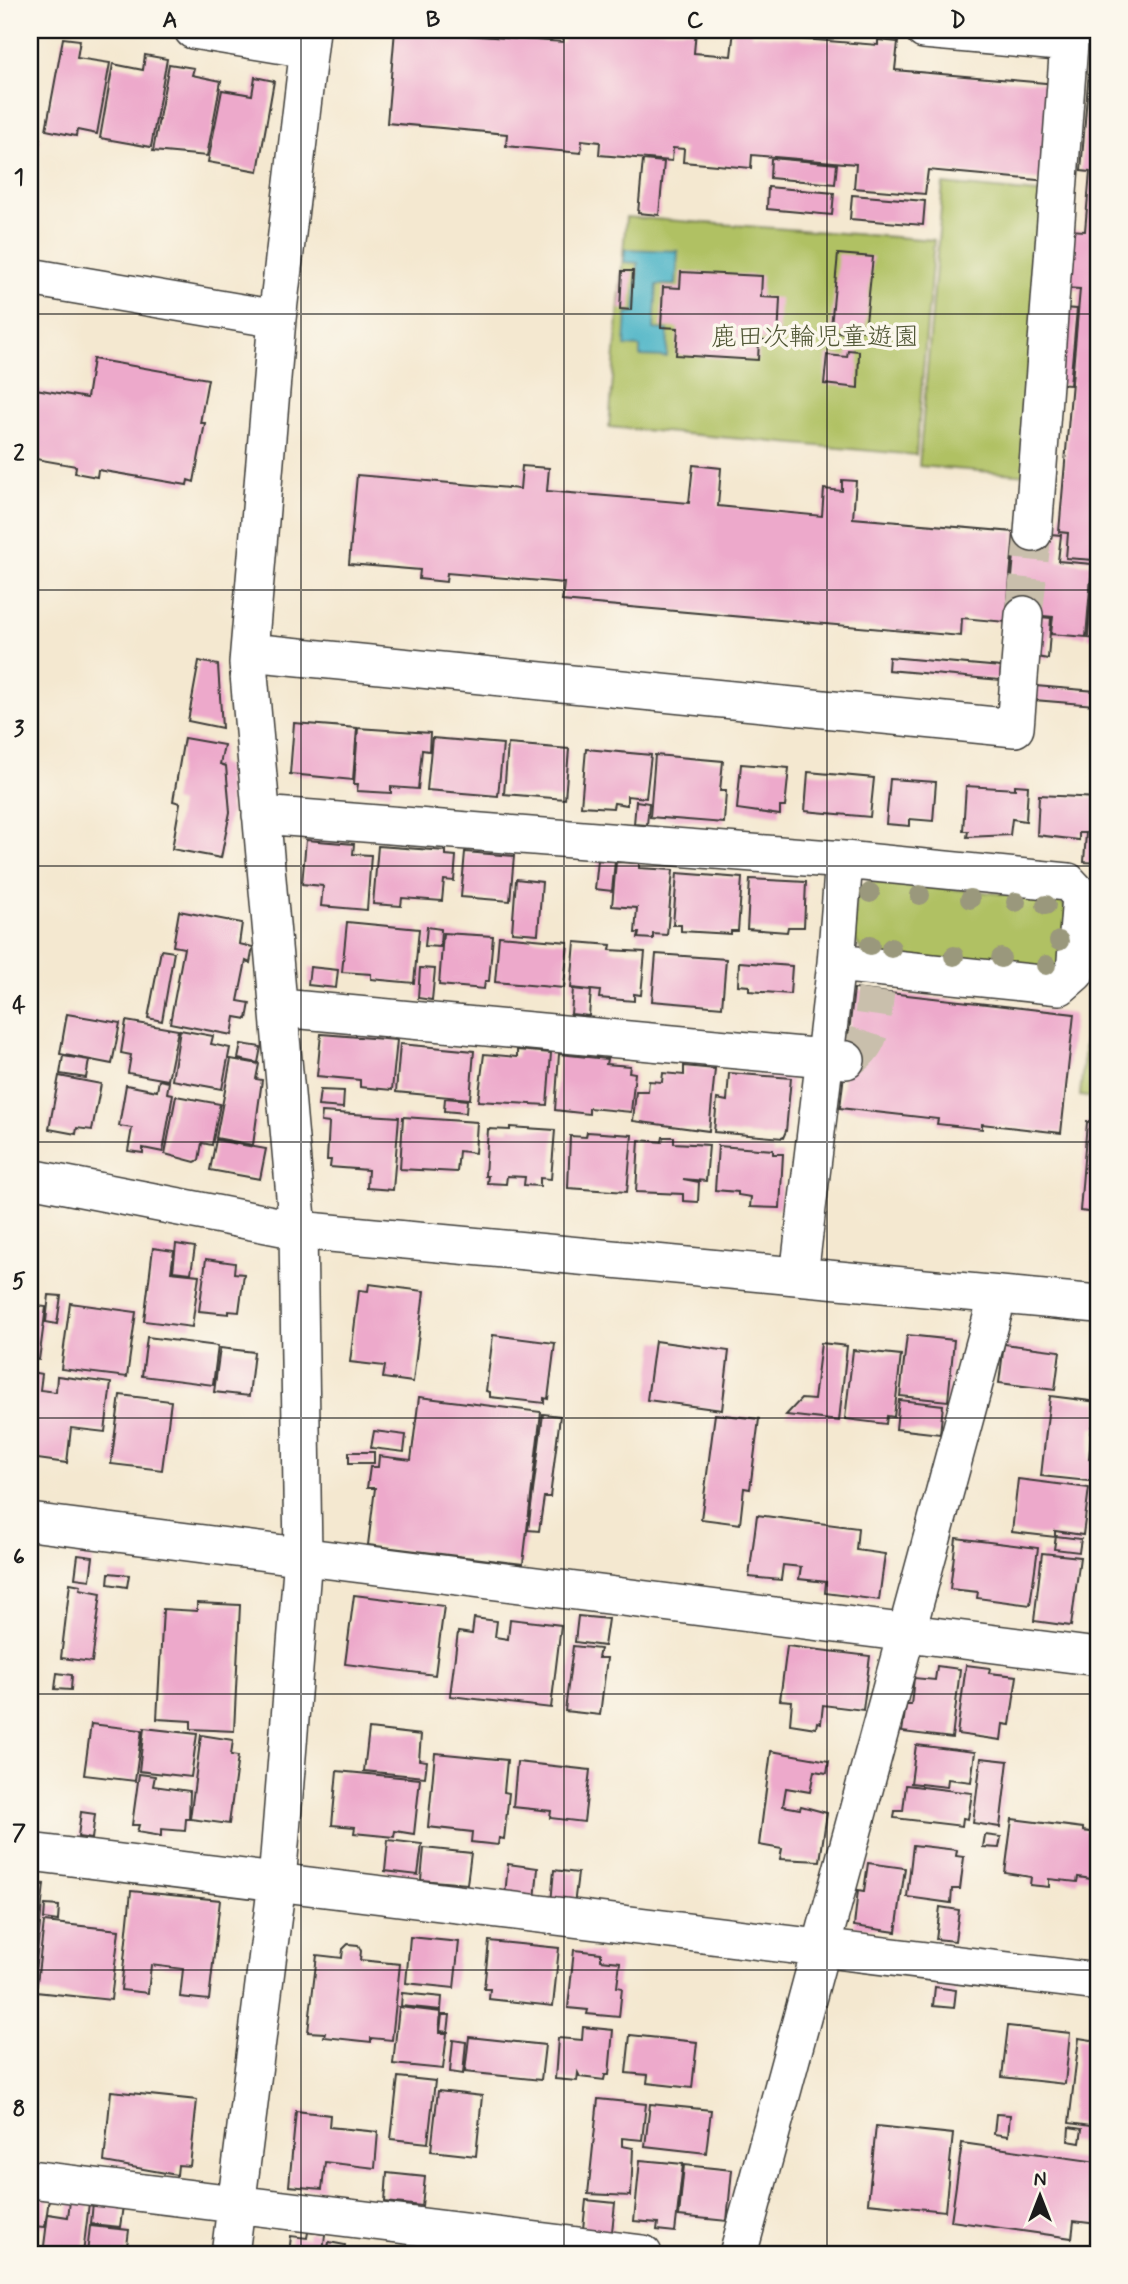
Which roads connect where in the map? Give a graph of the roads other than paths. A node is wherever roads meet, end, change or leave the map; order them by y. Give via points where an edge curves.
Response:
1 (193, 30) edge
2 (924, 30) edge
3 (310, 39) edge
4 (30, 277) edge
5 (277, 319) junction
6 (1032, 533) tunnel mouth
7 (1024, 615) tunnel mouth
8 (249, 652) junction
9 (261, 815) junction
10 (844, 860) junction
11 (836, 963) junction
12 (281, 1008) junction
13 (834, 1059) junction
14 (30, 1178) edge
15 (298, 1230) junction
16 (799, 1276) junction
17 (998, 1295) junction
18 (1098, 1304) edge
19 (30, 1522) edge
20 (303, 1556) junction
21 (908, 1632) junction
22 (1098, 1657) edge
23 (30, 1852) edge
24 (277, 1882) junction
25 (823, 1948) junction
26 (1098, 1982) edge
27 (30, 2179) edge
28 (237, 2205) junction
29 (230, 2254) edge
30 (643, 2254) edge
31 (738, 2254) edge

1 - 3 street
2 - 6 street via 1069,43
3 - 5 street
4 - 5 street
5 - 8 street
7 - 8 street via 1015,729
8 - 9 street
9 - 10 street
9 - 12 street
10 - 11 street
10 - 11 street via 1068,882 1081,896 1075,974 1060,986 877,979
11 - 13 street
12 - 13 street
12 - 15 street
13 - 16 street
14 - 15 street
15 - 16 street
15 - 20 street
16 - 17 street
17 - 18 street
17 - 21 street
19 - 20 street
20 - 21 street
20 - 24 street
21 - 22 street
21 - 25 street
23 - 24 street
24 - 25 street
24 - 28 street
25 - 26 street
25 - 31 street
27 - 28 street
28 - 29 street
28 - 30 street

